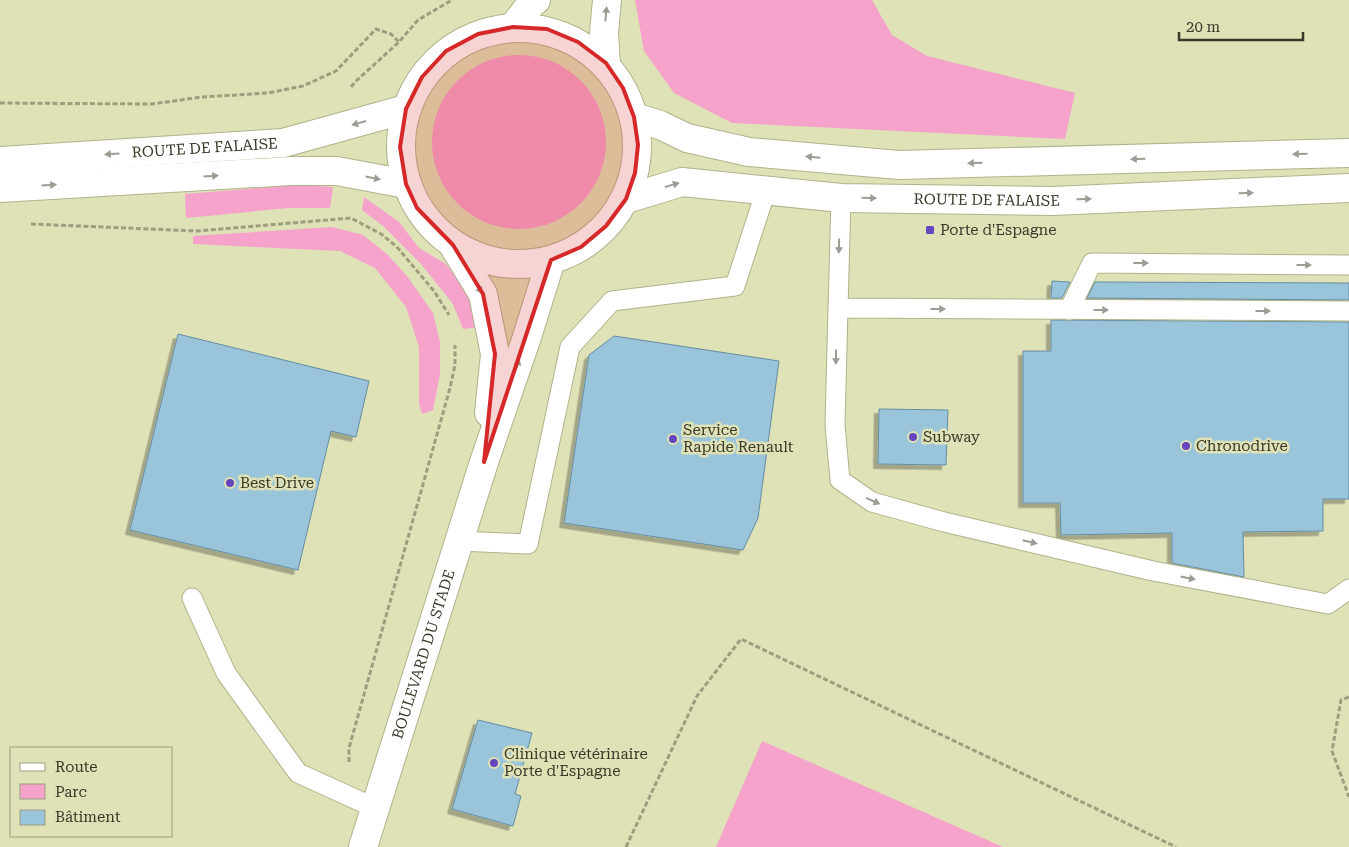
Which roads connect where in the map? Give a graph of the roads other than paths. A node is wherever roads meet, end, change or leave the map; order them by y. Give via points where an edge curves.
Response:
1 (536, 0) edge
2 (607, 0) edge
3 (513, 27) junction
4 (606, 63) junction
5 (406, 109) junction
6 (634, 116) junction
7 (1349, 153) edge
8 (0, 161) edge
9 (406, 184) junction
10 (0, 188) edge
11 (1349, 188) edge
12 (766, 190) junction
13 (841, 198) junction
14 (626, 199) junction
15 (453, 245) junction
16 (551, 260) junction
17 (1349, 265) edge
18 (838, 308) junction
19 (1069, 310) junction
20 (1349, 311) edge
21 (484, 462) junction
22 (459, 541) junction
23 (1349, 589) edge
24 (192, 598) dead end
25 (375, 808) junction
26 (363, 847) edge

1 - 3 main road
4 -> 2 main road
3 - 4 main road via 555,32 578,42
3 - 5 main road via 478,34 446,51 422,77
4 - 6 main road via 623,88
5 -> 8 main road, ROUTE DE FALAISE via 283,143
5 - 9 main road via 400,147
7 -> 6 main road via 899,165 749,152 687,138
6 - 14 main road via 638,144 635,173
10 -> 9 main road, ROUTE DE FALAISE via 291,171 336,171
9 - 15 main road via 417,208
13 -> 11 main road, ROUTE DE FALAISE via 1052,201
12 - 13 main road, ROUTE DE FALAISE
14 -> 12 main road, ROUTE DE FALAISE via 682,182
12 - 22 lane via 735,286 612,300 570,347 528,544
13 -> 18 lane
14 - 16 main road via 600,232 580,247
15 - 16 main road via 483,260 517,264
15 -> 21 main road, BOULEVARD DU STADE via 482,294 495,354
21 -> 16 main road, BOULEVARD DU STADE
19 -> 17 lane via 1092,263
18 -> 19 lane
18 -> 23 lane via 835,425 840,480 872,502 1153,571 1328,604
19 -> 20 lane
21 - 22 main road, BOULEVARD DU STADE
22 - 25 main road, BOULEVARD DU STADE
24 - 25 lane via 226,674 298,773
25 - 26 main road, BOULEVARD DU STADE

